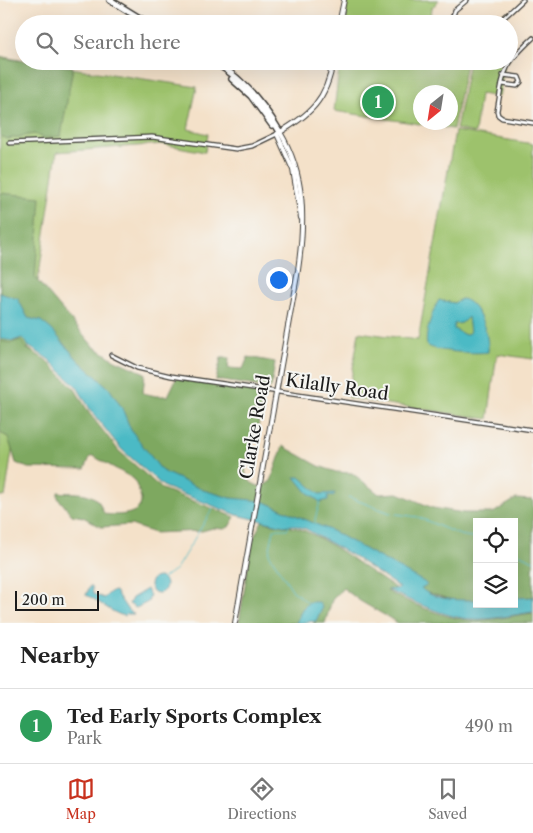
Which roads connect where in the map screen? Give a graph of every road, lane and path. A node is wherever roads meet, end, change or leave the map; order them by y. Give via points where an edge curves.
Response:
1 (110, 0) edge
2 (344, 0) edge
3 (467, 0) edge
4 (523, 0) edge
5 (134, 15) edge
6 (341, 15) edge
7 (453, 15) edge
8 (507, 15) edge
9 (533, 38) edge
10 (518, 52) edge
11 (221, 70) edge
12 (331, 70) edge
13 (506, 70) edge
14 (504, 75) junction
15 (502, 84) junction
16 (533, 123) edge
17 (279, 133) junction
18 (9, 143) dead end
19 (111, 355) dead end
20 (275, 391) junction
21 (533, 430) edge
22 (235, 623) edge

1 - 5 highway
2 - 6 main road
3 - 7 street
4 - 8 street
9 - 10 street
11 - 17 highway via 250,96
12 - 17 main road via 318,103 307,115
13 - 14 street
14 - 15 street
14 - 15 street via 518,77 521,82 517,86
15 - 16 street via 498,115
17 - 18 street via 252,146 236,149 168,138
17 - 20 main road, Clarke Road via 296,184 302,236
19 - 20 street, Kilally Road via 152,372
20 - 21 street, Kilally Road
20 - 22 main road, Clarke Road

